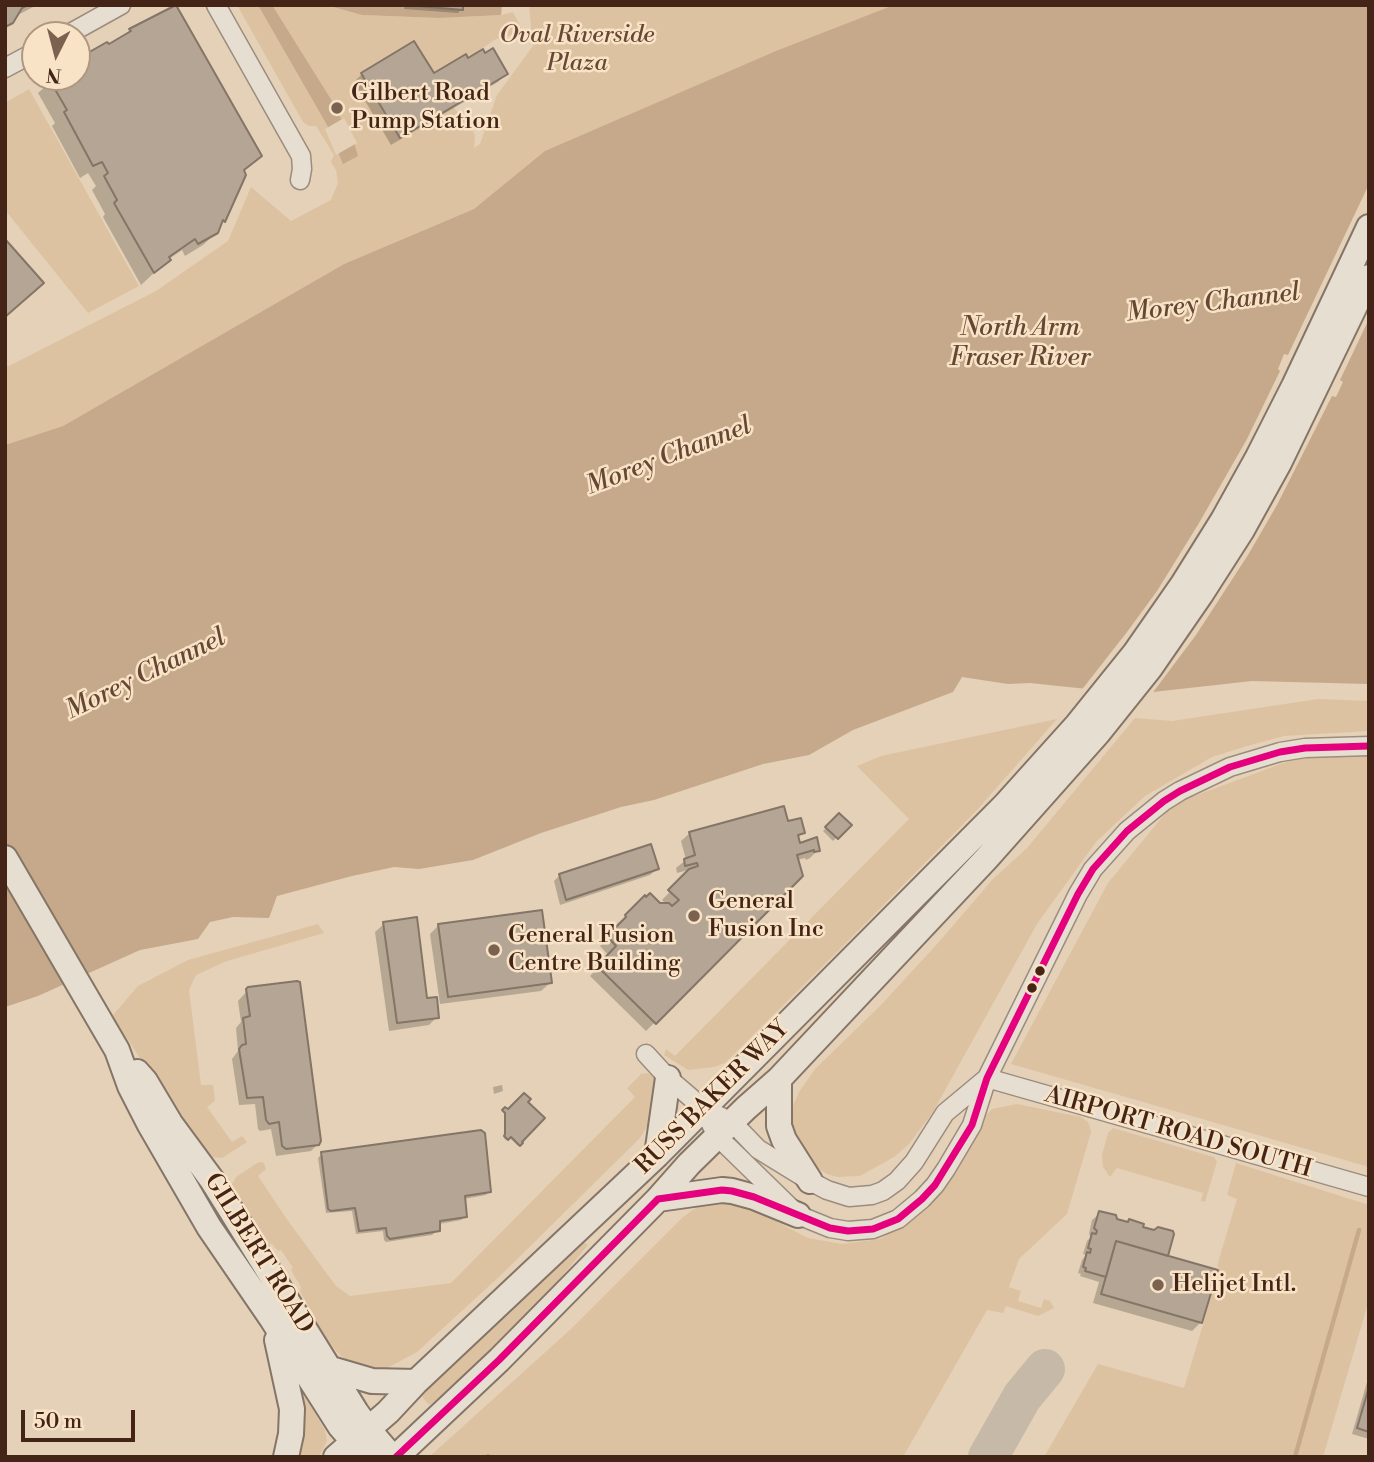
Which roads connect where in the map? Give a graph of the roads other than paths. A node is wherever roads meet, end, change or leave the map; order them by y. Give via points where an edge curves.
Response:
1 (121, 5) edge
2 (216, 5) edge
3 (91, 22) edge
4 (21, 59) edge
5 (5, 68) edge
6 (300, 180) dead end
7 (1369, 227) edge
8 (1369, 277) edge
9 (1088, 729) junction
10 (1369, 746) edge
11 (5, 858) edge
12 (115, 1047) junction
13 (646, 1054) dead end
14 (668, 1078) junction
15 (987, 1078) junction
16 (779, 1079) junction
17 (703, 1108) junction
18 (725, 1129) junction
19 (657, 1155) junction
20 (810, 1181) junction
21 (1369, 1187) edge
22 (658, 1199) junction
23 (799, 1215) junction
24 (272, 1319) junction
25 (331, 1369) junction
26 (416, 1382) junction
27 (356, 1446) edge
28 (286, 1457) edge
29 (394, 1457) edge

1 - 3 street
2 - 6 street via 301,156
4 - 5 street
7 - 9 main road via 1276,422 1223,520
8 - 9 main road via 1242,530 1150,668
9 - 16 main road, RUSS BAKER WAY via 994,852
9 - 17 main road, RUSS BAKER WAY via 1005,804
10 - 15 street via 1305,748 1230,767 1180,791 1126,831 1078,894
11 - 12 main road
12 - 24 main road, GILBERT ROAD via 156,1137 209,1227
12 - 25 main road, GILBERT ROAD via 145,1081 212,1180
13 - 14 street
14 - 17 street
14 - 19 main road
15 - 20 street via 945,1113 914,1163 883,1191 849,1197
15 - 21 street, AIRPORT ROAD SOUTH
15 - 23 street via 972,1125 946,1169 898,1219 873,1229 848,1231
16 - 18 main road, RUSS BAKER WAY
16 - 20 main road via 779,1126
17 - 18 street
17 - 19 main road, RUSS BAKER WAY
18 - 20 street
18 - 22 main road, RUSS BAKER WAY
18 - 23 street
19 - 26 main road, RUSS BAKER WAY
22 - 23 main road via 732,1191
22 - 29 main road, RUSS BAKER WAY via 499,1360
24 - 27 main road, GILBERT ROAD
24 - 28 main road via 292,1409
25 - 26 main road via 372,1381
25 - 27 main road, GILBERT ROAD
26 - 27 main road, RUSS BAKER WAY
27 - 29 main road, GILBERT ROAD

